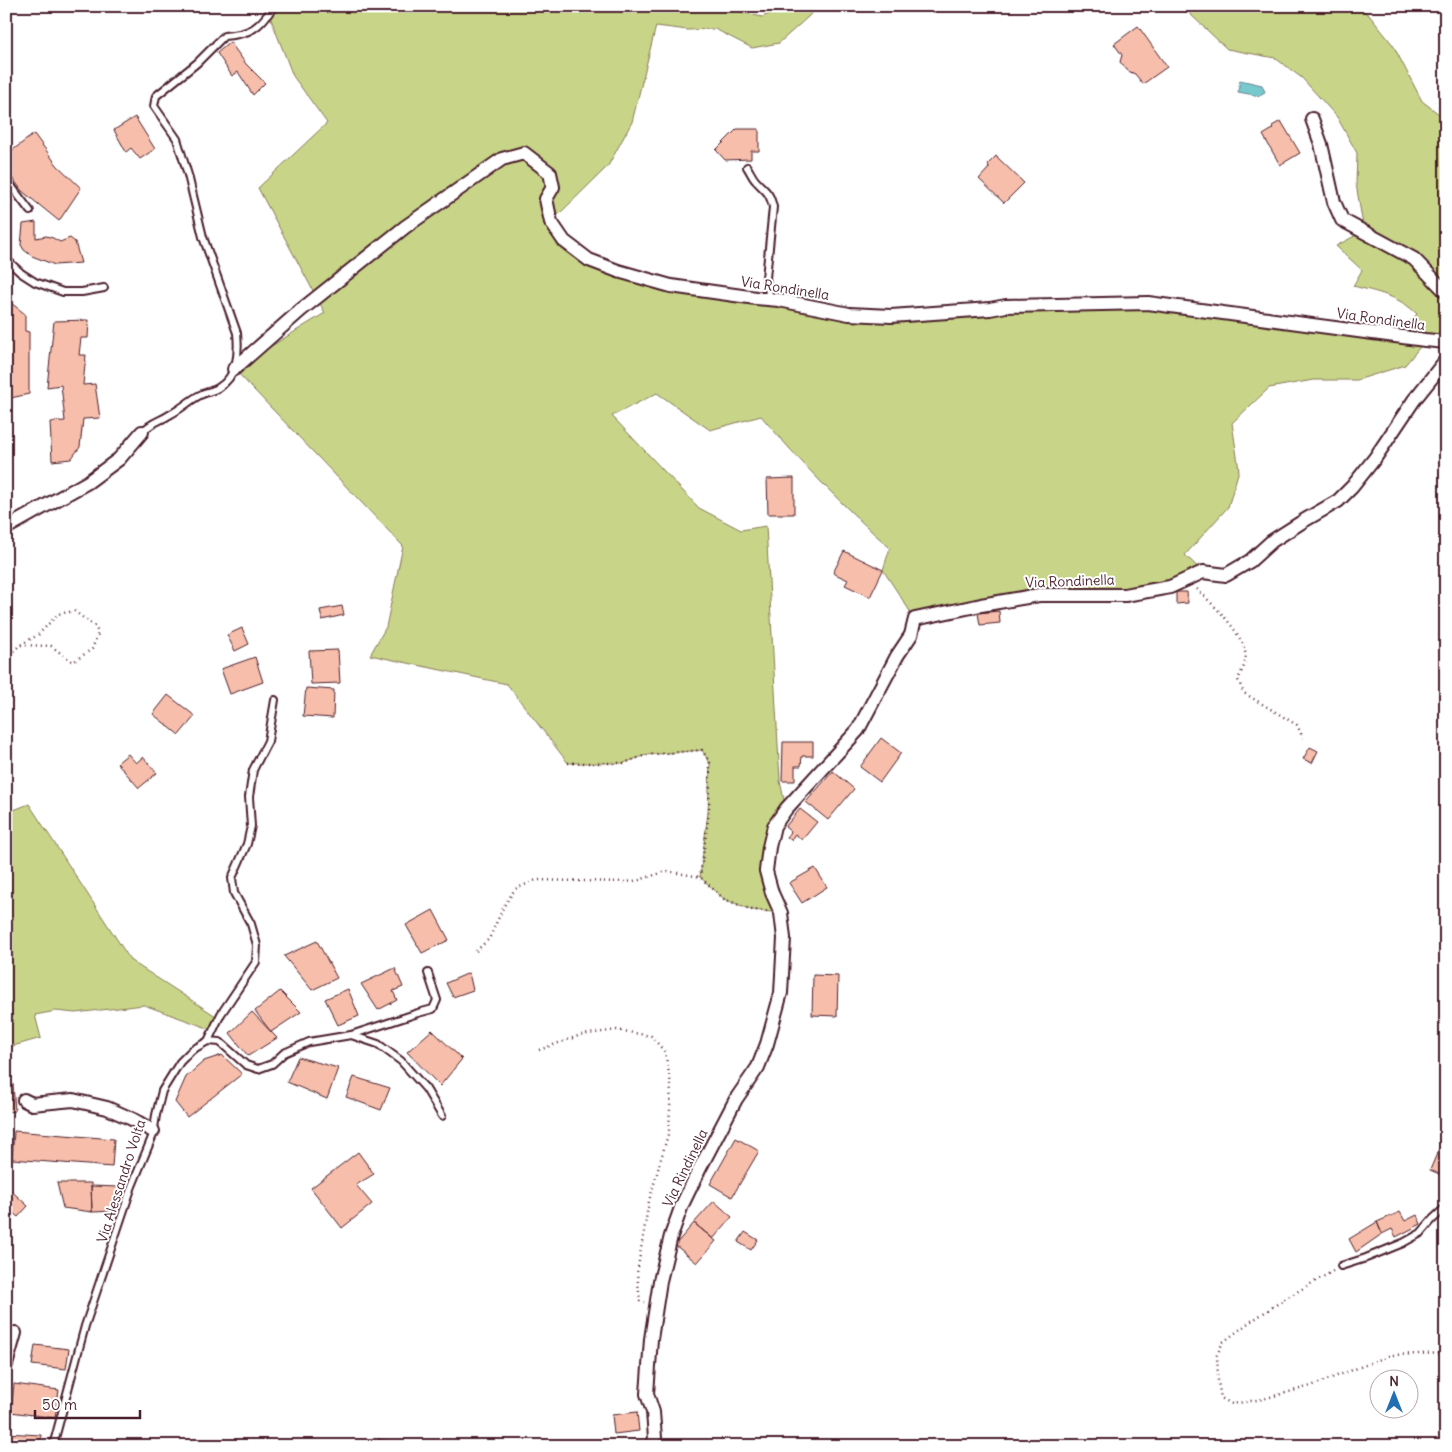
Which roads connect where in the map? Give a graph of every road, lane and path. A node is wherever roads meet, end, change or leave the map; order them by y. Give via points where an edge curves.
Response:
1 (274, 6) edge
2 (1312, 120) dead end
3 (747, 167) dead end
4 (6, 179) edge
5 (30, 211) dead end
6 (6, 259) edge
7 (104, 288) dead end
8 (1446, 292) edge
9 (770, 299) junction
10 (1446, 342) edge
11 (1446, 360) edge
12 (234, 369) junction
13 (142, 432) joint
14 (6, 528) edge
15 (1187, 579) junction
16 (20, 645) junction
17 (6, 658) edge
18 (275, 700) dead end
19 (1303, 738) dead end
20 (568, 763) dead end
21 (700, 877) junction
22 (781, 913) junction
23 (476, 951) dead end
24 (428, 972) dead end
25 (351, 1035) junction
26 (208, 1041) junction
27 (539, 1050) dead end
28 (24, 1100) dead end
29 (442, 1116) dead end
30 (153, 1132) junction
31 (1446, 1207) edge
32 (1341, 1266) joint
33 (656, 1305) junction
34 (16, 1333) dead end
35 (1446, 1353) edge
36 (6, 1365) edge
37 (53, 1446) edge
38 (652, 1446) edge

1 - 12 lane via 254,30 224,36 156,96 154,106 177,139 202,237 237,333 239,347
2 - 8 street via 1342,220 1414,259
3 - 9 lane via 763,186 773,207 766,278
4 - 5 lane
6 - 7 lane via 35,282 63,292
9 - 10 street, Via Rondinella via 850,314 891,316 1006,306 1148,303
9 - 12 street, Via Rondinella via 671,286 589,260 564,241 551,222 546,199 553,187 550,173 524,153 502,159 405,227 301,310
11 - 15 street, Via Rondinella via 1375,458 1338,500 1272,540 1250,561 1226,575 1203,572
12 - 13 lane via 219,387 151,423
13 - 14 street via 119,459 88,482
15 - 19 path via 1229,620 1243,644 1246,660 1238,680 1244,693 1297,725
15 - 22 street, Via Rondinella via 1170,587 1125,594 1038,595 915,619 912,636 897,656 858,730 774,826 766,871
16 - 16 path via 38,635 58,614 74,612 96,627 98,634 92,649 73,662 51,646
16 - 17 path
18 - 26 lane via 268,741 253,770 249,797 251,826 247,844 232,878 234,894 251,924 257,945 256,962 221,1014
20 - 21 path via 624,763 646,755 702,750 710,763
21 - 22 path via 724,899 752,910
21 - 23 path via 667,871 626,882 536,880 516,889 489,939
22 - 33 street, Via Rindinella via 784,938 781,993 767,1044 758,1067 736,1099 682,1205 671,1236
24 - 25 lane via 437,1000 433,1009
25 - 26 lane via 310,1042 258,1069 246,1065 220,1042
25 - 29 lane via 378,1044 401,1061 426,1089
26 - 30 lane, Via Alessandro Volta via 180,1062 162,1091
27 - 33 path via 581,1035 617,1030 651,1036 664,1052 671,1084 669,1131 649,1202 637,1273 640,1301
28 - 30 street via 32,1104 73,1100 99,1106 132,1119
30 - 37 lane, Via Alessandro Volta via 85,1326
31 - 32 lane via 1421,1233
32 - 35 path via 1280,1302 1224,1342 1217,1355 1221,1398 1232,1404 1263,1399 1311,1386 1391,1355
33 - 38 street, Via Rindinella via 647,1394 653,1412 655,1438
34 - 36 street

